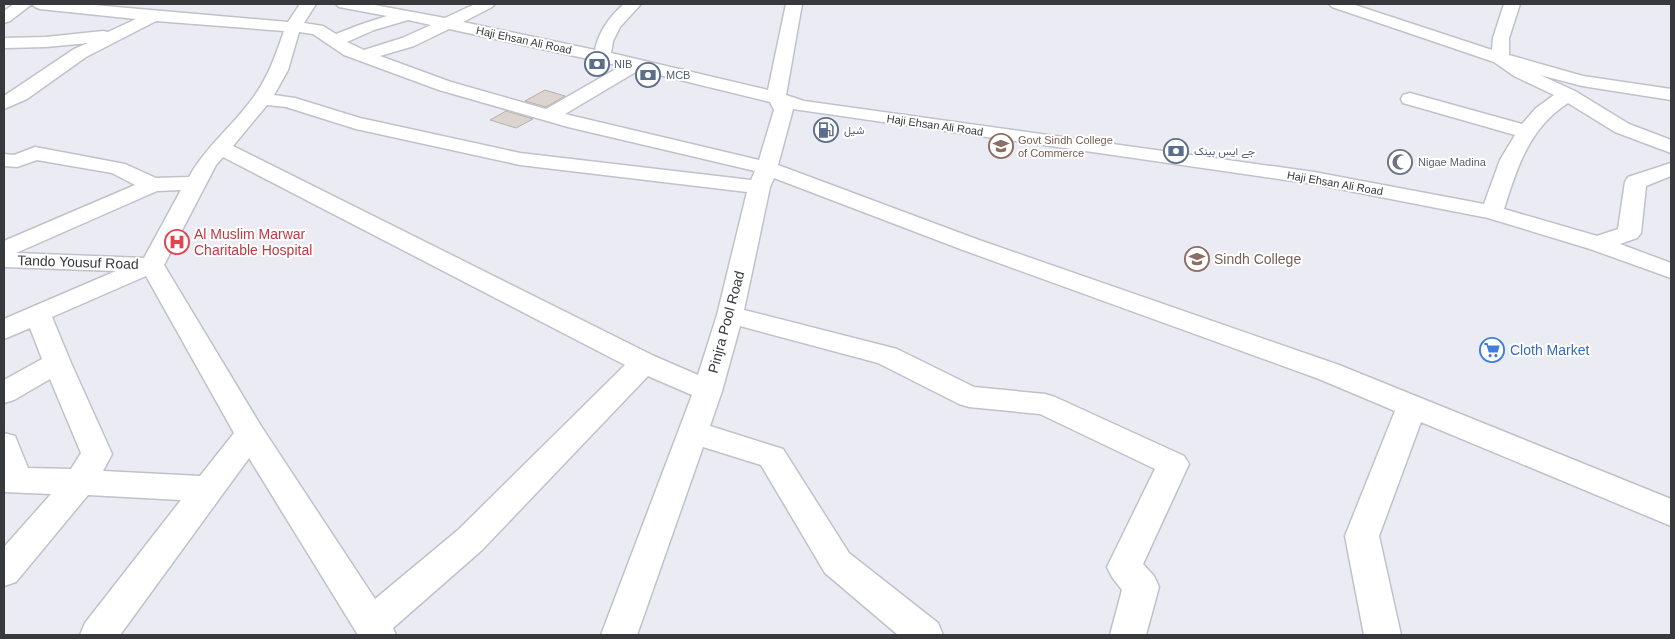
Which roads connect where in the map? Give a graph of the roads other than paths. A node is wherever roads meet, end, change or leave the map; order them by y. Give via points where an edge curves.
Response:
1 (24, 4) edge
2 (40, 4) edge
3 (308, 4) edge
4 (344, 4) edge
5 (459, 4) edge
6 (487, 4) edge
7 (633, 4) edge
8 (794, 4) edge
9 (1337, 4) edge
10 (1512, 4) edge
11 (182, 11) edge
12 (126, 13) junction
13 (408, 15) junction
14 (154, 16) junction
15 (4, 18) edge
16 (446, 24) junction
17 (293, 27) junction
18 (117, 35) junction
19 (78, 38) junction
20 (335, 41) junction
21 (4, 43) edge
22 (363, 56) junction
23 (602, 57) junction
24 (4, 58) edge
25 (1500, 58) junction
26 (637, 64) junction
27 (1671, 94) edge
28 (1568, 95) junction
29 (776, 98) junction
30 (262, 99) junction
31 (1410, 99) dead end
32 (4, 103) edge
33 (548, 116) junction
34 (1526, 132) junction
35 (220, 147) junction
36 (1671, 147) edge
37 (4, 160) edge
38 (1671, 169) edge
39 (763, 177) junction
40 (197, 183) junction
41 (154, 184) junction
42 (1492, 212) junction
43 (1598, 244) junction
44 (4, 250) edge
45 (4, 260) edge
46 (152, 266) junction
47 (1671, 271) edge
48 (38, 313) junction
49 (730, 315) junction
50 (4, 330) edge
51 (57, 363) junction
52 (644, 363) junction
53 (708, 390) junction
54 (4, 393) edge
55 (1412, 406) junction
56 (693, 432) junction
57 (250, 434) junction
58 (4, 444) edge
59 (11, 480) edge
60 (80, 482) junction
61 (208, 489) junction
62 (1671, 514) edge
63 (4, 571) edge
64 (375, 629) edge
65 (98, 635) edge
66 (619, 635) edge
67 (924, 635) edge
68 (1128, 635) edge
69 (1382, 635) edge

1 - 15 street
2 - 12 street
3 - 17 street
4 - 13 street, Haji Ehsan Ali Road
5 - 13 street
6 - 16 street
7 - 23 street via 611,27 603,41
8 - 29 street, Pinjra Pool Road
9 - 25 street
10 - 25 street via 1501,38
11 - 14 street
11 - 17 street
11 - 18 street via 170,26
12 - 14 street
12 - 19 street
13 - 16 street, Haji Ehsan Ali Road
13 - 20 street
14 - 18 street
16 - 22 street via 408,42
16 - 23 street, Haji Ehsan Ali Road
17 - 20 street via 317,29
17 - 30 street via 279,70
18 - 19 street
18 - 32 street via 80,53
19 - 21 street
19 - 24 street
20 - 22 street
22 - 33 street via 445,86
23 - 26 street, Haji Ehsan Ali Road
25 - 27 street via 1582,82
25 - 28 street via 1520,72
26 - 29 street, Haji Ehsan Ali Road
26 - 33 street
28 - 34 street via 1540,114
28 - 36 street via 1622,128
29 - 39 street, Pinjra Pool Road via 784,110
29 - 42 street, Haji Ehsan Ali Road via 802,106 1314,178
30 - 35 street
30 - 39 street via 288,102 356,123 520,159
31 - 34 street
33 - 39 street
34 - 42 street via 1502,179
35 - 40 street
35 - 52 street
37 - 41 street via 17,161 35,153 118,168
38 - 43 street via 1636,182 1629,233
39 - 49 street, Pinjra Pool Road
39 - 55 street via 971,244 1329,372
40 - 41 street
40 - 46 street
41 - 44 street
42 - 43 street, Haji Ehsan Ali Road
43 - 47 street, Haji Ehsan Ali Road
45 - 46 street, Tando Yousuf Road
46 - 48 street
46 - 57 street
48 - 50 street
48 - 51 street
49 - 53 street, Pinjra Pool Road
49 - 68 street via 887,356 969,397 1045,404 1173,464 1124,567 1141,587
51 - 54 street
51 - 60 street via 97,454
52 - 53 street
52 - 64 street via 470,540
53 - 56 street, Pinjra Pool Road
55 - 62 street
55 - 69 street via 1362,536
56 - 66 street, Pinjra Pool Road
56 - 67 street via 772,457 837,563
57 - 61 street
57 - 64 street
58 - 59 street
59 - 60 street
60 - 61 street
60 - 63 street
61 - 65 street

